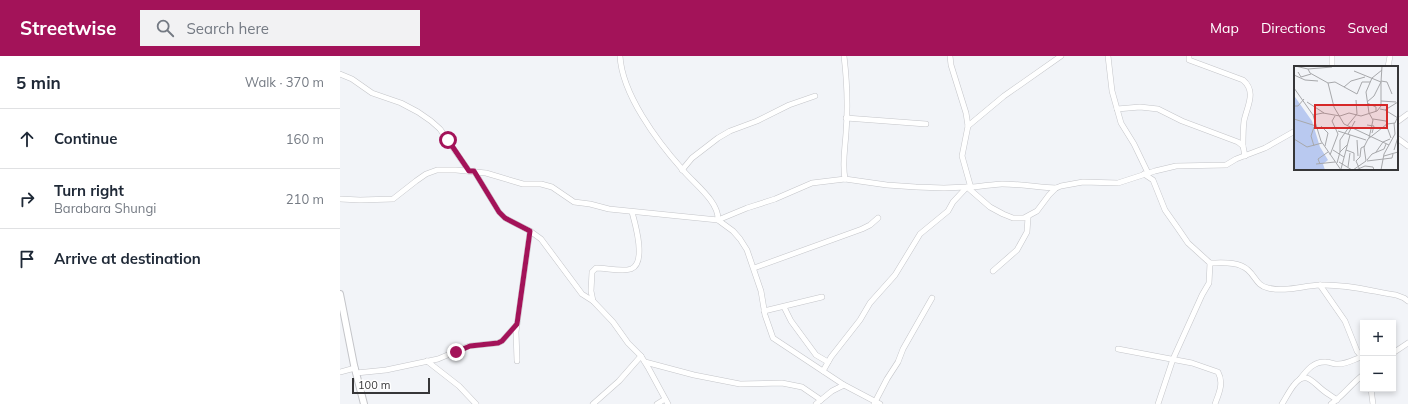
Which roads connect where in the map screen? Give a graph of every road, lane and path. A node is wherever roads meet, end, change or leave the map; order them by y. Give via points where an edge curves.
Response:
1 (620, 56) edge
2 (844, 56) edge
3 (950, 56) edge
4 (1061, 56) edge
5 (1108, 56) edge
6 (1189, 56) edge
7 (1390, 56) edge
8 (1388, 66) edge
9 (340, 74) edge
10 (815, 96) dead end
11 (1117, 109) junction
12 (1408, 114) edge
13 (846, 118) junction
14 (1398, 121) edge
15 (926, 124) dead end
16 (968, 126) junction
17 (1294, 132) edge
18 (1398, 139) edge
19 (1243, 146) junction
20 (1408, 146) edge
21 (1245, 156) junction
22 (682, 170) junction
23 (472, 171) junction
24 (1148, 173) junction
25 (845, 179) junction
26 (969, 188) junction
27 (1056, 188) junction
28 (340, 199) edge
29 (632, 212) junction
30 (1028, 217) junction
31 (878, 218) dead end
32 (718, 220) junction
33 (530, 231) junction
34 (1210, 263) junction
35 (754, 268) junction
36 (992, 271) dead end
37 (1320, 285) junction
38 (340, 294) edge
39 (822, 297) dead end
40 (932, 298) dead end
41 (593, 301) junction
42 (1408, 301) edge
43 (784, 307) junction
44 (764, 311) junction
45 (517, 324) junction
46 (1407, 344) edge
47 (1118, 349) dead end
48 (1396, 351) edge
49 (641, 356) junction
50 (1361, 356) edge
51 (1360, 358) edge
52 (1173, 359) junction
53 (427, 361) junction
54 (517, 361) dead end
55 (646, 362) junction
56 (828, 362) junction
57 (356, 371) junction
58 (823, 371) junction
59 (340, 372) edge
60 (1360, 377) edge
61 (1300, 379) junction
62 (844, 385) junction
63 (1371, 392) edge
64 (821, 400) junction
65 (1337, 400) junction
66 (667, 401) edge
67 (876, 403) edge
68 (364, 404) edge
69 (476, 404) edge
70 (593, 404) edge
71 (657, 404) edge
72 (816, 404) edge
73 (1158, 404) edge
74 (1215, 404) edge
75 (1282, 404) edge
76 (1331, 404) edge
77 (1373, 404) edge

1 - 22 street via 625,82 635,102 654,134
2 - 13 street via 847,79
3 - 16 street
4 - 16 street
5 - 11 street
6 - 19 street via 1189,60 1247,83 1251,96 1243,126
7 - 8 street
9 - 23 street via 372,93 401,103 431,121
10 - 22 street via 730,131 692,158
11 - 19 street via 1158,109 1182,122
11 - 24 street via 1121,123
12 - 14 street
13 - 15 street
13 - 25 street via 842,165
16 - 26 street via 962,156
17 - 21 street
18 - 20 street
19 - 21 street
21 - 24 street via 1226,165 1176,166
22 - 32 street via 710,200 718,214
23 - 28 street via 437,170 416,180 393,199
23 - 29 street via 523,184 542,184 552,187 574,202
23 - 33 street via 499,212
24 - 27 street via 1118,184 1084,182
24 - 34 street via 1165,210 1177,228 1188,243
25 - 26 street via 887,185
25 - 32 street via 812,183
26 - 27 street via 1002,184
26 - 30 street via 990,207 1003,214 1019,219
26 - 56 street via 953,202 948,211 920,234 895,275 870,303
27 - 30 street via 1037,212
29 - 32 street
29 - 41 street via 640,250 638,260 631,269 593,270
30 - 36 street via 1027,232 1017,250
31 - 35 street via 862,229
32 - 35 street via 740,239
33 - 41 street via 541,239 582,294
33 - 45 street
34 - 37 street via 1244,267 1259,284 1268,288 1282,290
34 - 52 street via 1210,283
35 - 44 street
37 - 42 street via 1382,292 1401,296
37 - 50 street via 1345,321
38 - 57 street
39 - 43 street
40 - 67 street
41 - 49 street
43 - 44 street
43 - 56 street via 816,355
44 - 58 street via 773,338
45 - 53 street via 498,343 470,346
45 - 54 street
46 - 48 street
47 - 52 street
49 - 55 street
49 - 70 street via 619,381
51 - 61 street via 1344,363 1319,363 1308,369
52 - 73 street
52 - 74 street via 1218,372 1222,379
53 - 57 street via 386,370
53 - 69 street via 459,386
55 - 64 street via 733,383 782,383 802,387
55 - 66 street
56 - 58 street
57 - 59 street
57 - 68 street
58 - 62 street
60 - 65 street
61 - 65 street via 1312,379
61 - 75 street
62 - 64 street
62 - 67 street
63 - 77 street
64 - 72 street
65 - 76 street
66 - 71 street

